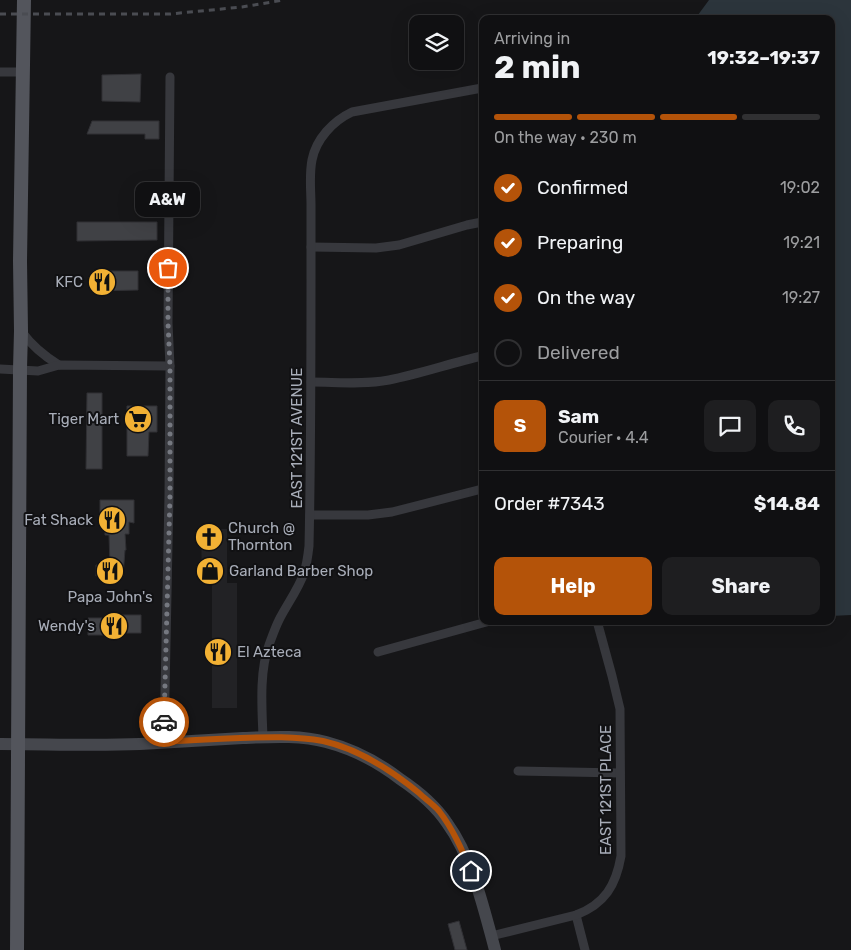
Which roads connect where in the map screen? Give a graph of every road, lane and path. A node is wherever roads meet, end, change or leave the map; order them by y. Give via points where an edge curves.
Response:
1 (24, 0) edge
2 (0, 72) edge
3 (23, 72) junction
4 (170, 77) dead end
5 (479, 89) edge
6 (479, 223) edge
7 (312, 247) junction
8 (21, 331) junction
9 (479, 357) edge
10 (59, 365) junction
11 (170, 366) junction
12 (0, 369) edge
13 (20, 369) junction
14 (311, 382) junction
15 (479, 490) edge
16 (310, 515) junction
17 (479, 624) edge
18 (598, 625) edge
19 (378, 652) dead end
20 (262, 737) junction
21 (164, 742) junction
22 (0, 744) edge
23 (18, 744) junction
24 (518, 771) dead end
25 (620, 773) junction
26 (576, 915) junction
27 (491, 936) junction
28 (17, 950) edge
29 (494, 950) edge
30 (585, 950) edge

1 - 3 main road
2 - 3 street
3 - 8 main road
4 - 11 street
5 - 7 street, EAST 121ST AVENUE via 359,110 335,123 326,132 312,164
6 - 7 street via 398,245
7 - 14 street, EAST 121ST AVENUE
8 - 10 street via 38,351
8 - 13 main road
9 - 14 street via 387,380
10 - 11 street
10 - 13 street via 38,371
11 - 21 street
12 - 13 street
13 - 23 main road
14 - 16 street, EAST 121ST AVENUE
15 - 16 street via 392,512
16 - 20 street, EAST 121ST AVENUE via 305,570 279,621 265,658
17 - 19 street
18 - 25 street, EAST 121ST PLACE via 620,709
20 - 21 street
20 - 27 street via 314,740 345,748 395,774 437,809 456,837 471,871
21 - 23 street
22 - 23 street
23 - 28 main road
24 - 25 street
25 - 26 street, EAST 121ST PLACE via 620,856 614,881 606,896 591,909
26 - 27 street, EAST 121ST PLACE
26 - 30 street
27 - 29 street

